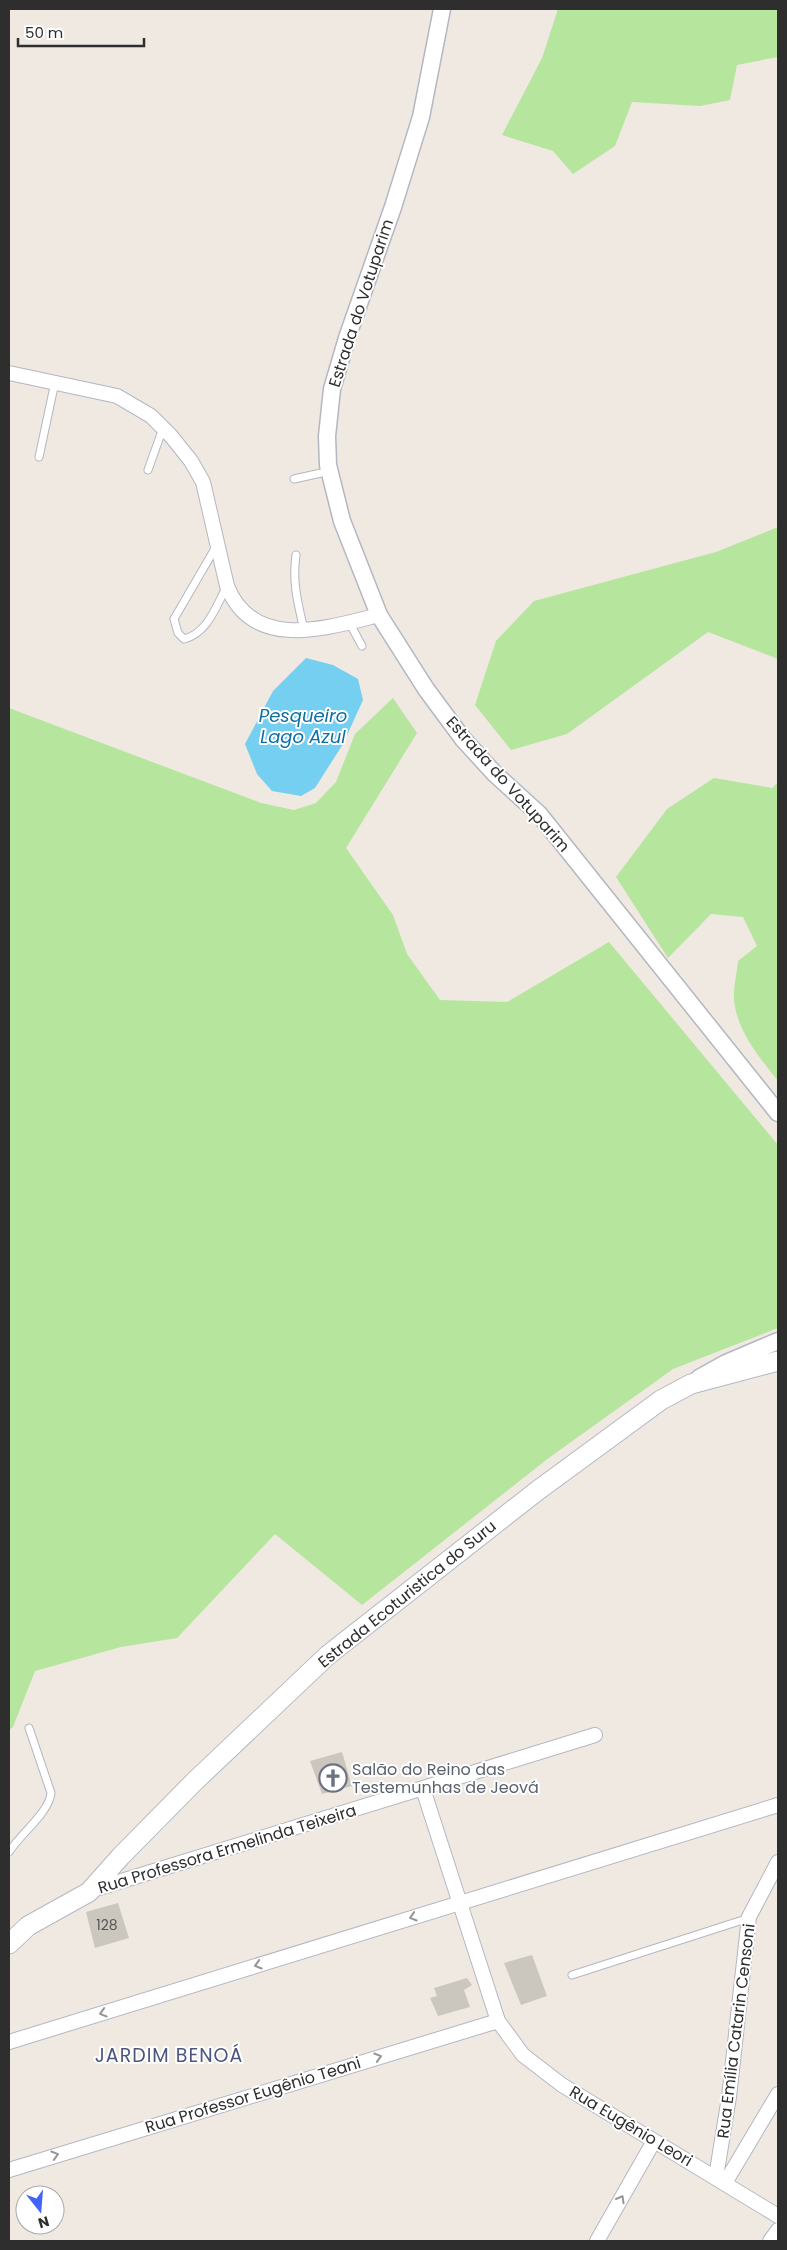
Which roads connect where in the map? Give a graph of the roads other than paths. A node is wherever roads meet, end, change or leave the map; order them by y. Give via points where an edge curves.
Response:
1 (442, 9) edge
2 (9, 373) edge
3 (55, 382) junction
4 (163, 428) junction
5 (39, 457) dead end
6 (148, 470) dead end
7 (330, 472) junction
8 (294, 479) dead end
9 (217, 545) junction
10 (296, 555) dead end
11 (227, 586) junction
12 (379, 615) junction
13 (349, 622) junction
14 (304, 630) junction
15 (362, 646) dead end
16 (778, 1113) edge
17 (778, 1341) edge
18 (778, 1361) edge
19 (691, 1384) junction
20 (29, 1728) dead end
21 (595, 1735) dead end
22 (423, 1788) junction
23 (778, 1805) edge
24 (9, 1852) edge
25 (778, 1862) edge
26 (89, 1892) junction
27 (460, 1903) junction
28 (749, 1918) junction
29 (9, 1944) edge
30 (572, 1976) dead end
31 (498, 2021) junction
32 (9, 2042) edge
33 (778, 2094) edge
34 (654, 2141) junction
35 (9, 2170) edge
36 (721, 2180) junction
37 (778, 2216) edge
38 (778, 2230) edge
39 (597, 2241) edge
40 (770, 2241) edge

1 - 7 street, Estrada do Votuparim via 422,117 332,388 327,436
2 - 3 street
3 - 4 street via 117,396 151,416
3 - 5 lane
4 - 6 lane
4 - 9 street via 191,461 203,482
7 - 8 lane
7 - 12 street, Estrada do Votuparim via 342,520
9 - 11 street
9 - 11 lane via 174,619 184,639 203,630
10 - 14 lane via 295,592
11 - 14 street via 243,613 261,624 277,629
12 - 13 street
12 - 16 street, Estrada do Votuparim via 426,689 463,739 538,814
13 - 14 street
13 - 15 lane
17 - 19 street via 726,1362
18 - 19 main road, Estrada Ecoturistica do Suru
19 - 26 main road, Estrada Ecoturistica do Suru via 662,1400 537,1491 328,1655 195,1781
20 - 24 lane via 51,1793 50,1800
21 - 22 street, Rua Professora Ermelinda Teixeira
22 - 26 street, Rua Professora Ermelinda Teixeira
22 - 27 street, Rua Eugênio Leori
23 - 27 street
25 - 28 street, Rua Emília Catarin Censoni
26 - 29 main road, Estrada Ecoturistica do Suru via 28,1926
27 - 31 street, Rua Eugênio Leori
27 -> 32 street
28 - 30 lane
28 - 36 street, Rua Emília Catarin Censoni
31 - 34 street, Rua Eugênio Leori via 523,2056 562,2085
35 -> 31 street, Rua Professor Eugênio Teani
33 - 36 street
34 - 36 street, Rua Eugênio Leori
39 -> 34 street
36 - 37 street, Rua Eugênio Leori
38 - 40 street

